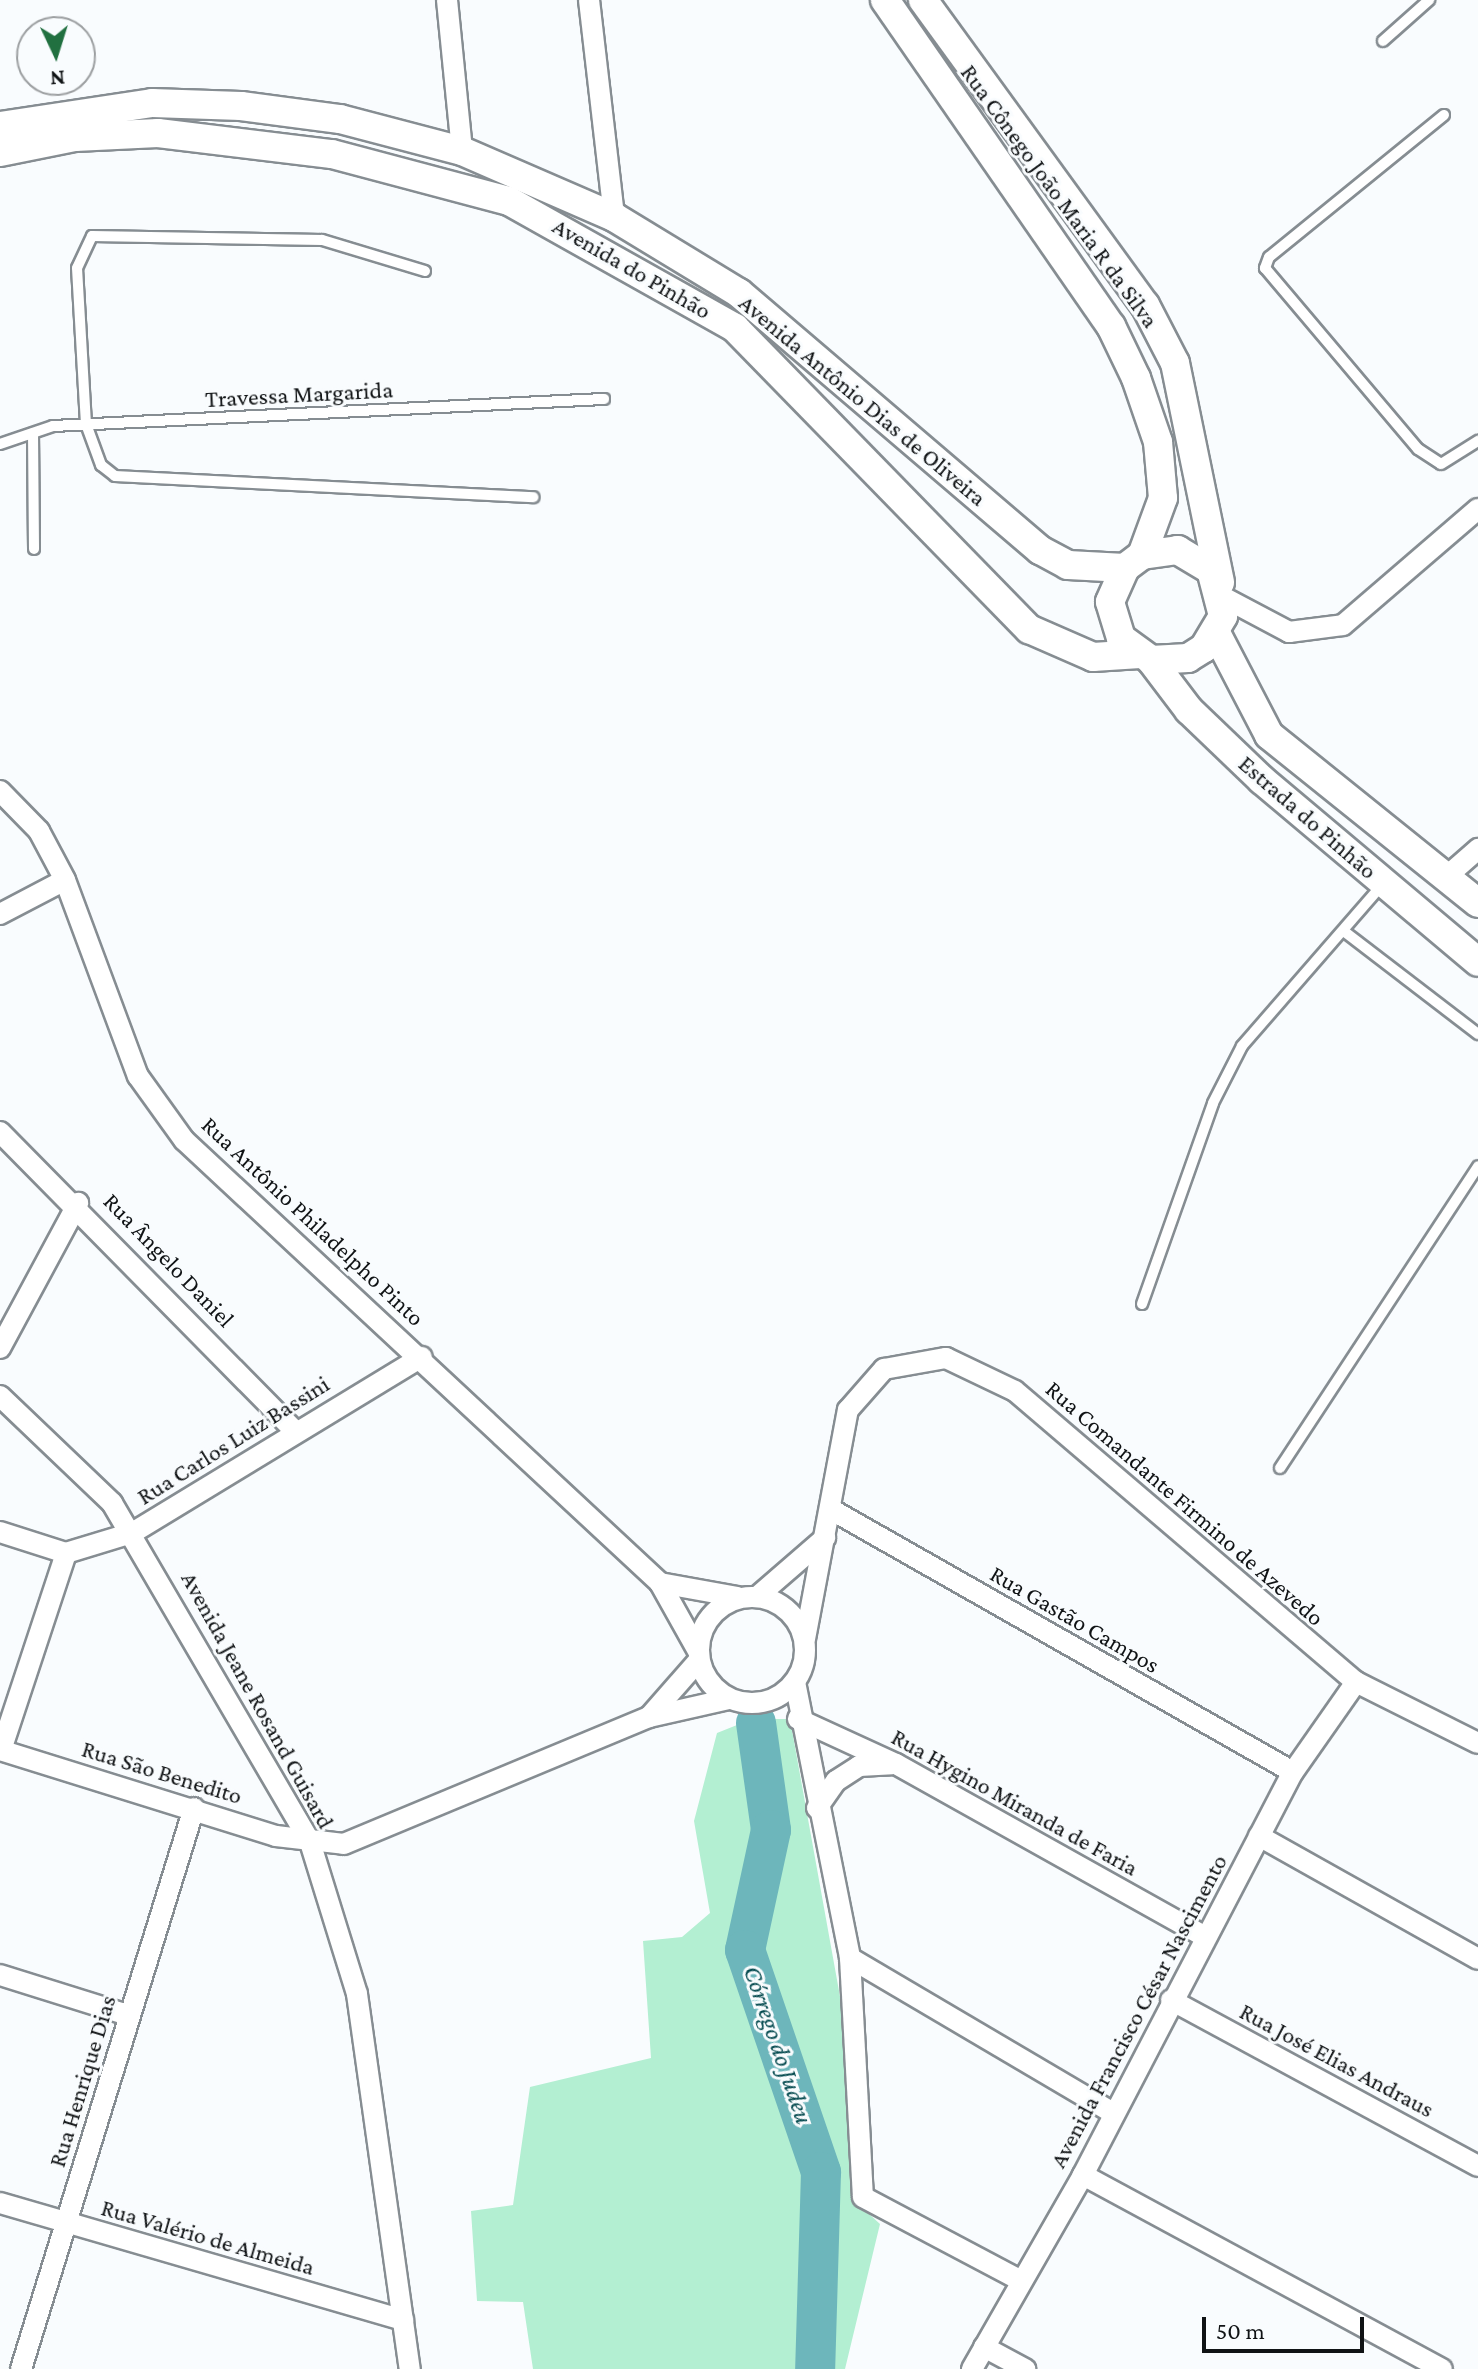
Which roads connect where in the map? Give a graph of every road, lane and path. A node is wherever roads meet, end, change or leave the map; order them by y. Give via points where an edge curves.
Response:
1 (447, 0) edge
2 (589, 0) edge
3 (885, 0) edge
4 (923, 0) edge
5 (1429, 0) edge
6 (1415, 5) edge
7 (1383, 41) dead end
8 (1444, 115) dead end
9 (0, 126) edge
10 (462, 151) junction
11 (0, 152) edge
12 (614, 217) junction
13 (425, 271) dead end
14 (604, 399) dead end
15 (86, 424) junction
16 (33, 433) junction
17 (1478, 441) edge
18 (0, 444) edge
19 (533, 497) dead end
20 (1478, 509) edge
21 (34, 549) dead end
22 (1133, 562) junction
23 (1222, 592) junction
24 (1216, 633) junction
25 (1145, 657) junction
26 (0, 791) edge
27 (1478, 849) edge
28 (1446, 877) junction
29 (65, 880) junction
30 (1384, 883) junction
31 (1478, 903) edge
32 (0, 914) edge
33 (1345, 932) junction
34 (1478, 962) edge
35 (1478, 1034) edge
36 (0, 1132) edge
37 (1478, 1166) edge
38 (78, 1203) junction
39 (1142, 1304) dead end
40 (0, 1348) edge
41 (422, 1357) junction
42 (0, 1396) edge
43 (295, 1431) junction
44 (1280, 1468) dead end
45 (832, 1510) junction
46 (0, 1532) edge
47 (132, 1533) junction
48 (825, 1538) junction
49 (66, 1553) junction
50 (660, 1583) junction
51 (750, 1597) junction
52 (805, 1639) junction
53 (698, 1656) junction
54 (795, 1682) junction
55 (1356, 1682) junction
56 (729, 1699) junction
57 (649, 1717) junction
58 (798, 1719) junction
59 (1478, 1743) edge
60 (0, 1750) edge
61 (896, 1764) junction
62 (1293, 1772) junction
63 (194, 1808) junction
64 (817, 1808) junction
65 (1259, 1836) junction
66 (310, 1842) junction
67 (1204, 1936) junction
68 (850, 1958) junction
69 (1478, 1959) edge
70 (0, 1975) edge
71 (1171, 2000) junction
72 (128, 2015) junction
73 (1111, 2112) junction
74 (1478, 2166) edge
75 (1083, 2175) junction
76 (0, 2203) edge
77 (66, 2224) junction
78 (1020, 2280) junction
79 (403, 2320) junction
80 (984, 2347) junction
81 (21, 2369) edge
82 (410, 2369) edge
83 (972, 2369) edge
84 (1025, 2369) edge
85 (1442, 2369) edge

1 - 10 street
2 - 12 street
3 - 22 street, Rua Cônego João Maria R da Silva via 1111,326 1136,378 1158,442 1163,498
4 - 23 street, Rua Cônego João Maria R da Silva via 1145,305 1175,363
5 - 6 lane
6 - 7 lane
8 - 17 lane via 1269,257 1265,268 1418,449 1441,464
9 - 10 street, Avenida Antônio Dias de Oliveira via 152,103 241,106 340,119
10 - 12 street, Avenida Antônio Dias de Oliveira
11 - 25 street, Avenida do Pinhão via 75,137 158,133 332,154 509,201 735,328 1029,629 1093,657
12 - 22 street, Avenida Antônio Dias de Oliveira via 739,293 1040,550 1068,565
13 - 15 lane via 322,240 92,236 77,268
14 - 15 lane, Travessa Margarida
15 - 16 lane, Travessa Margarida
15 - 19 lane via 101,465 115,476
16 - 18 lane, Travessa Margarida
16 - 21 lane
20 - 23 street via 1343,625 1289,632
22 - 23 street via 1178,550 1196,557
22 - 25 street via 1115,584 1112,621
23 - 24 street
24 - 25 street via 1188,658
24 - 28 street, Estrada do Pinhão via 1269,735
25 - 30 street, Estrada do Pinhão via 1189,710 1262,780
26 - 29 street, Rua Antônio Philadelpho Pinto via 39,831
27 - 28 street
28 - 31 street, Estrada do Pinhão
29 - 32 street
29 - 41 street, Rua Antônio Philadelpho Pinto via 138,1076 184,1140
30 - 33 lane
30 - 34 street, Estrada do Pinhão
33 - 35 lane
33 - 39 lane via 1242,1046 1213,1103
36 - 38 street, Rua Ângelo Daniel
37 - 44 lane
38 - 40 street
38 - 43 street, Rua Ângelo Daniel
41 - 43 street, Rua Carlos Luiz Bassini
41 - 50 street, Rua Antônio Philadelpho Pinto
42 - 47 street, Avenida Jeane Rosand Guisard via 82,1467
43 - 47 street, Rua Carlos Luiz Bassini
45 - 48 street, Rua Comandante Firmino de Azevedo
45 - 55 street, Rua Comandante Firmino de Azevedo via 848,1410 862,1388 884,1369 946,1358 1028,1400
45 - 62 street, Rua Gastão Campos
46 - 49 street
47 - 49 street, Rua Carlos Luiz Bassini
47 - 66 street, Avenida Jeane Rosand Guisard
48 - 51 street
48 - 52 street, Rua Comandante Firmino de Azevedo
49 - 60 street
50 - 51 street
50 - 53 street, Rua Antônio Philadelpho Pinto
51 - 52 street via 789,1610
51 - 53 street via 715,1611
52 - 54 street
53 - 56 street via 707,1680
53 - 57 street
54 - 56 street via 765,1702
54 - 58 street
55 - 59 street, Rua Comandante Firmino de Azevedo
55 - 62 street, Avenida Francisco César Nascimento
56 - 57 street
57 - 66 street, Rua São Benedito via 382,1834 344,1844
58 - 61 street, Rua Hygino Miranda de Faria
58 - 64 street
60 - 63 street, Rua São Benedito
61 - 64 street via 859,1766 836,1781
61 - 67 street, Rua Hygino Miranda de Faria
62 - 65 street, Avenida Francisco César Nascimento
63 - 66 street, Rua São Benedito
63 - 72 street, Rua Henrique Dias
64 - 68 street
65 - 67 street, Avenida Francisco César Nascimento
65 - 69 street
66 - 79 street, Avenida Jeane Rosand Guisard via 357,1994
67 - 71 street, Avenida Francisco César Nascimento
68 - 73 street
68 - 78 street via 863,2197
70 - 72 street
71 - 73 street, Avenida Francisco César Nascimento
71 - 74 street, Rua José Elias Andraus
72 - 77 street, Rua Henrique Dias
73 - 75 street, Avenida Francisco César Nascimento
75 - 78 street, Avenida Francisco César Nascimento
75 - 85 street
76 - 77 street, Rua Valério de Almeida
77 - 79 street, Rua Valério de Almeida
77 - 81 street, Rua Henrique Dias
78 - 80 street, Avenida Francisco César Nascimento
79 - 82 street, Avenida Jeane Rosand Guisard
80 - 83 street, Avenida Francisco César Nascimento
80 - 84 street

